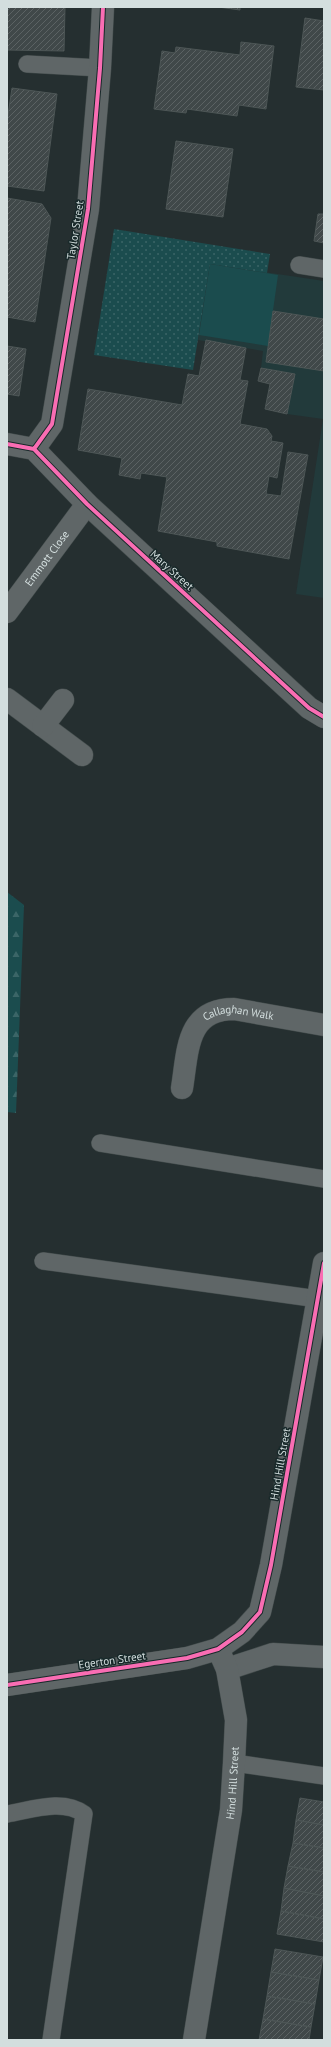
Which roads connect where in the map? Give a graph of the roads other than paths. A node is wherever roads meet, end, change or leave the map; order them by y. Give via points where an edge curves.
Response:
1 (103, 7) edge
2 (27, 64) dead end
3 (100, 68) junction
4 (299, 266) dead end
5 (324, 269) edge
6 (7, 444) edge
7 (34, 449) junction
8 (87, 504) junction
9 (7, 612) edge
10 (7, 699) edge
11 (63, 700) dead end
12 (324, 718) edge
13 (43, 726) junction
14 (82, 755) dead end
15 (324, 1025) edge
16 (182, 1088) dead end
17 (100, 1143) dead end
18 (324, 1179) edge
19 (43, 1261) dead end
20 (324, 1263) edge
21 (318, 1299) junction
22 (218, 1650) junction
23 (324, 1657) edge
24 (227, 1669) junction
25 (7, 1685) edge
26 (234, 1763) junction
27 (324, 1776) edge
28 (7, 1814) edge
29 (51, 2040) edge
30 (194, 2040) edge

1 - 3 street, Taylor Street
2 - 3 lane
3 - 7 street, Taylor Street via 88,209 52,424
4 - 5 lane
6 - 7 street
7 - 8 street, Mary Street
8 - 9 street, Emmott Close
8 - 12 street, Mary Street via 309,708
10 - 13 street
11 - 13 street
13 - 14 street
15 - 16 street, Callaghan Walk via 234,1009 212,1012 202,1018 191,1036
17 - 18 lane
19 - 21 lane
20 - 21 street, Hind Hill Street
21 - 22 street, Hind Hill Street via 271,1565 260,1612 242,1632
22 - 24 street, Hind Hill Street
22 - 25 street, Egerton Street via 187,1658
23 - 24 street via 273,1654
24 - 26 street, Hind Hill Street via 236,1720
26 - 27 lane
26 - 30 street, Hind Hill Street via 231,1810
28 - 29 lane via 56,1806 75,1807 84,1814

